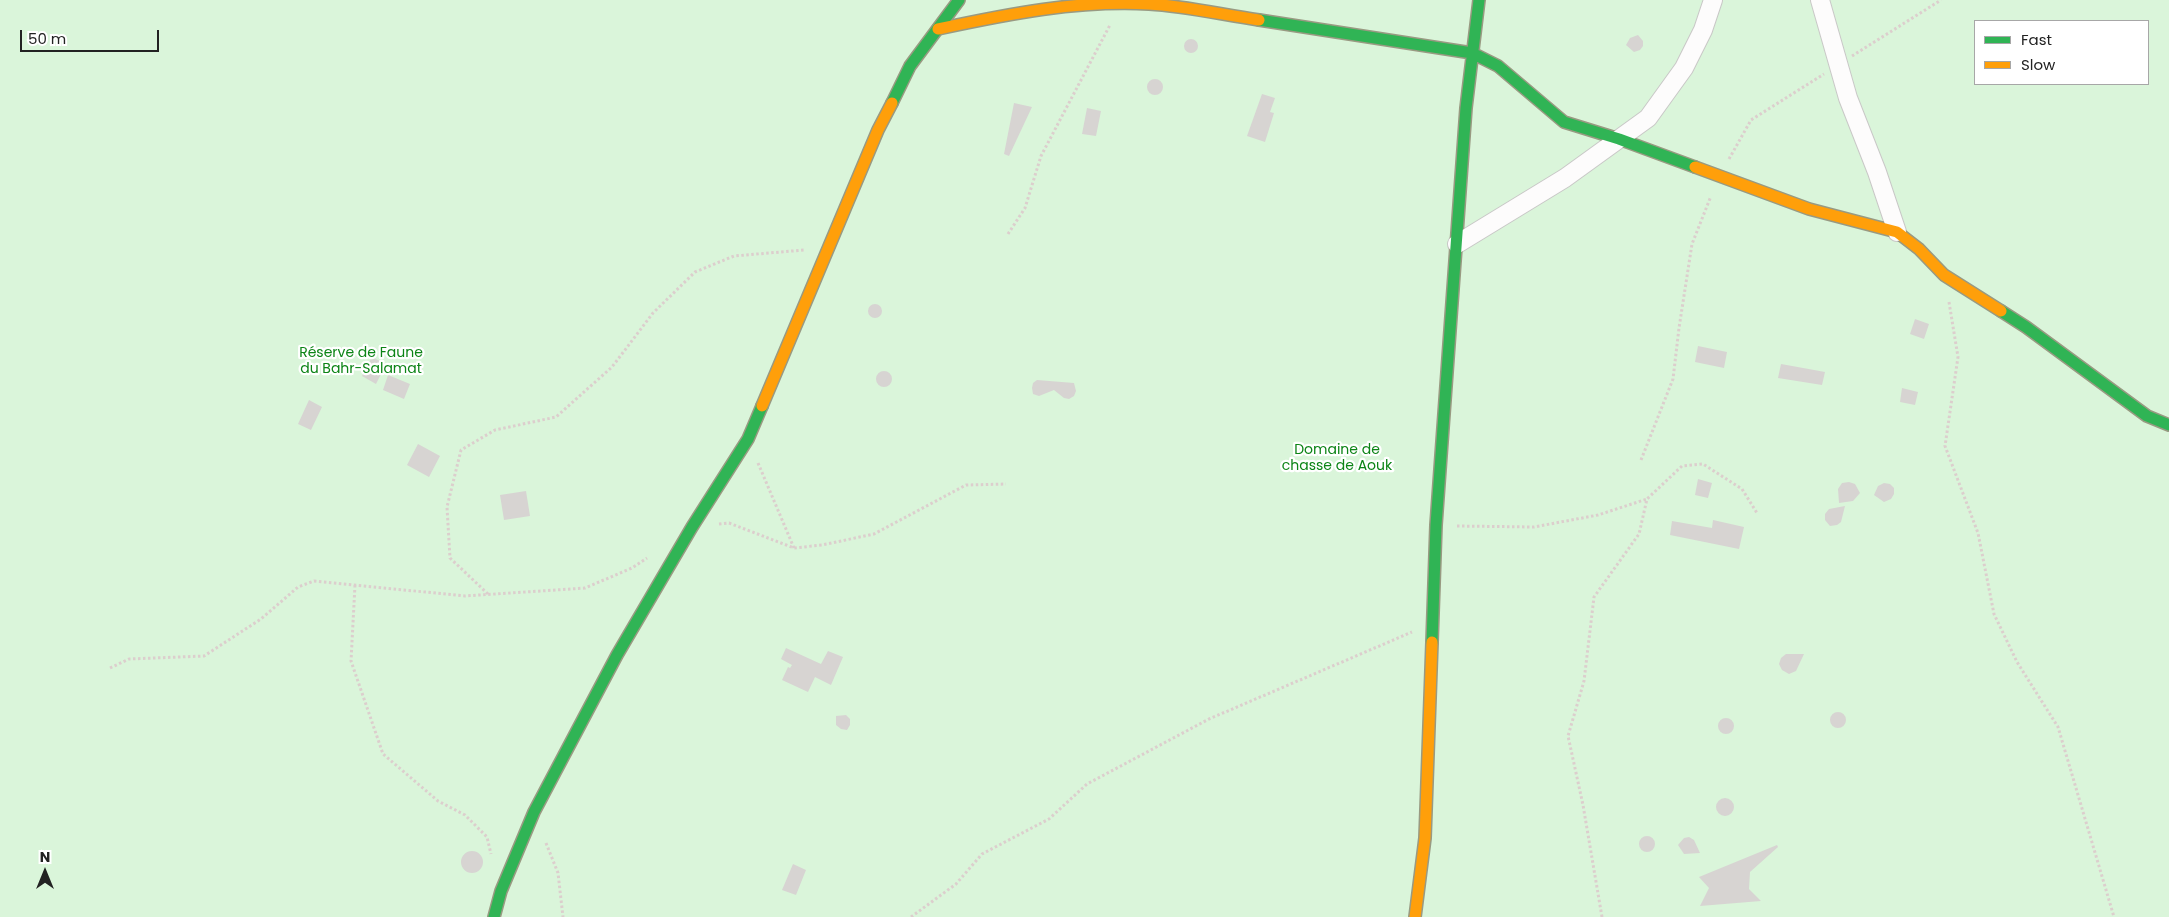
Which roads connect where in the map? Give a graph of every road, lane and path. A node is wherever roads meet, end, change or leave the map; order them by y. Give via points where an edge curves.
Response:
1 (959, 0) edge
2 (1479, 0) edge
3 (1713, 0) edge
4 (1820, 0) edge
5 (1122, 2) junction
6 (938, 29) junction
7 (1472, 53) junction
8 (1620, 139) junction
9 (1897, 232) junction
10 (1008, 234) dead end
11 (1457, 244) junction
12 (830, 248) junction
13 (1944, 275) junction
14 (2169, 425) edge
15 (748, 439) junction
16 (1006, 484) dead end
17 (1647, 499) junction
18 (1757, 513) dead end
19 (1436, 525) junction
20 (692, 528) junction
21 (794, 548) junction
22 (654, 553) dead end
23 (355, 585) junction
24 (489, 595) junction
25 (1433, 623) junction
26 (110, 668) dead end
27 (534, 812) junction
28 (492, 855) dead end
29 (494, 917) edge
30 (563, 917) edge
31 (911, 917) edge
32 (1415, 917) edge
33 (1602, 917) edge
34 (2114, 917) edge

1 - 6 street
2 - 7 street
3 - 8 street via 1703,30 1684,68 1648,118
4 - 9 street via 1848,98
5 - 6 street via 1019,11
5 - 7 street
5 - 10 path via 1041,156 1024,208
6 - 12 street via 910,66 878,130
7 - 8 street via 1498,66 1564,122
7 - 11 street
8 - 9 street via 1809,209
8 - 11 street via 1565,178
9 - 13 street
11 - 19 street
12 - 15 street
12 - 24 path via 734,256 694,272 653,313 612,367 556,417 495,430 462,450 447,507 450,558
13 - 14 street via 2026,327 2147,416
13 - 34 path via 1958,357 1945,446 1978,533 1994,614 2017,662 2058,727
15 - 20 street
15 - 21 path
16 - 21 path via 966,485 874,534
17 - 18 path via 1682,466 1703,464 1742,489
17 - 19 path via 1598,515 1534,527
17 - 33 path via 1639,534 1594,597 1584,681 1568,736
19 - 25 street
20 - 21 path via 730,523
20 - 27 street via 617,656
22 - 24 path via 632,568 584,588
23 - 24 path via 465,596
23 - 26 path via 314,581 298,588 261,619 204,656 129,660
23 - 28 path via 351,661 383,754 438,801 465,815 487,837
25 - 31 path via 1209,719 1086,784 1049,819 982,854 956,884
25 - 32 street via 1425,838
27 - 29 street via 501,891
27 - 30 path via 558,873

